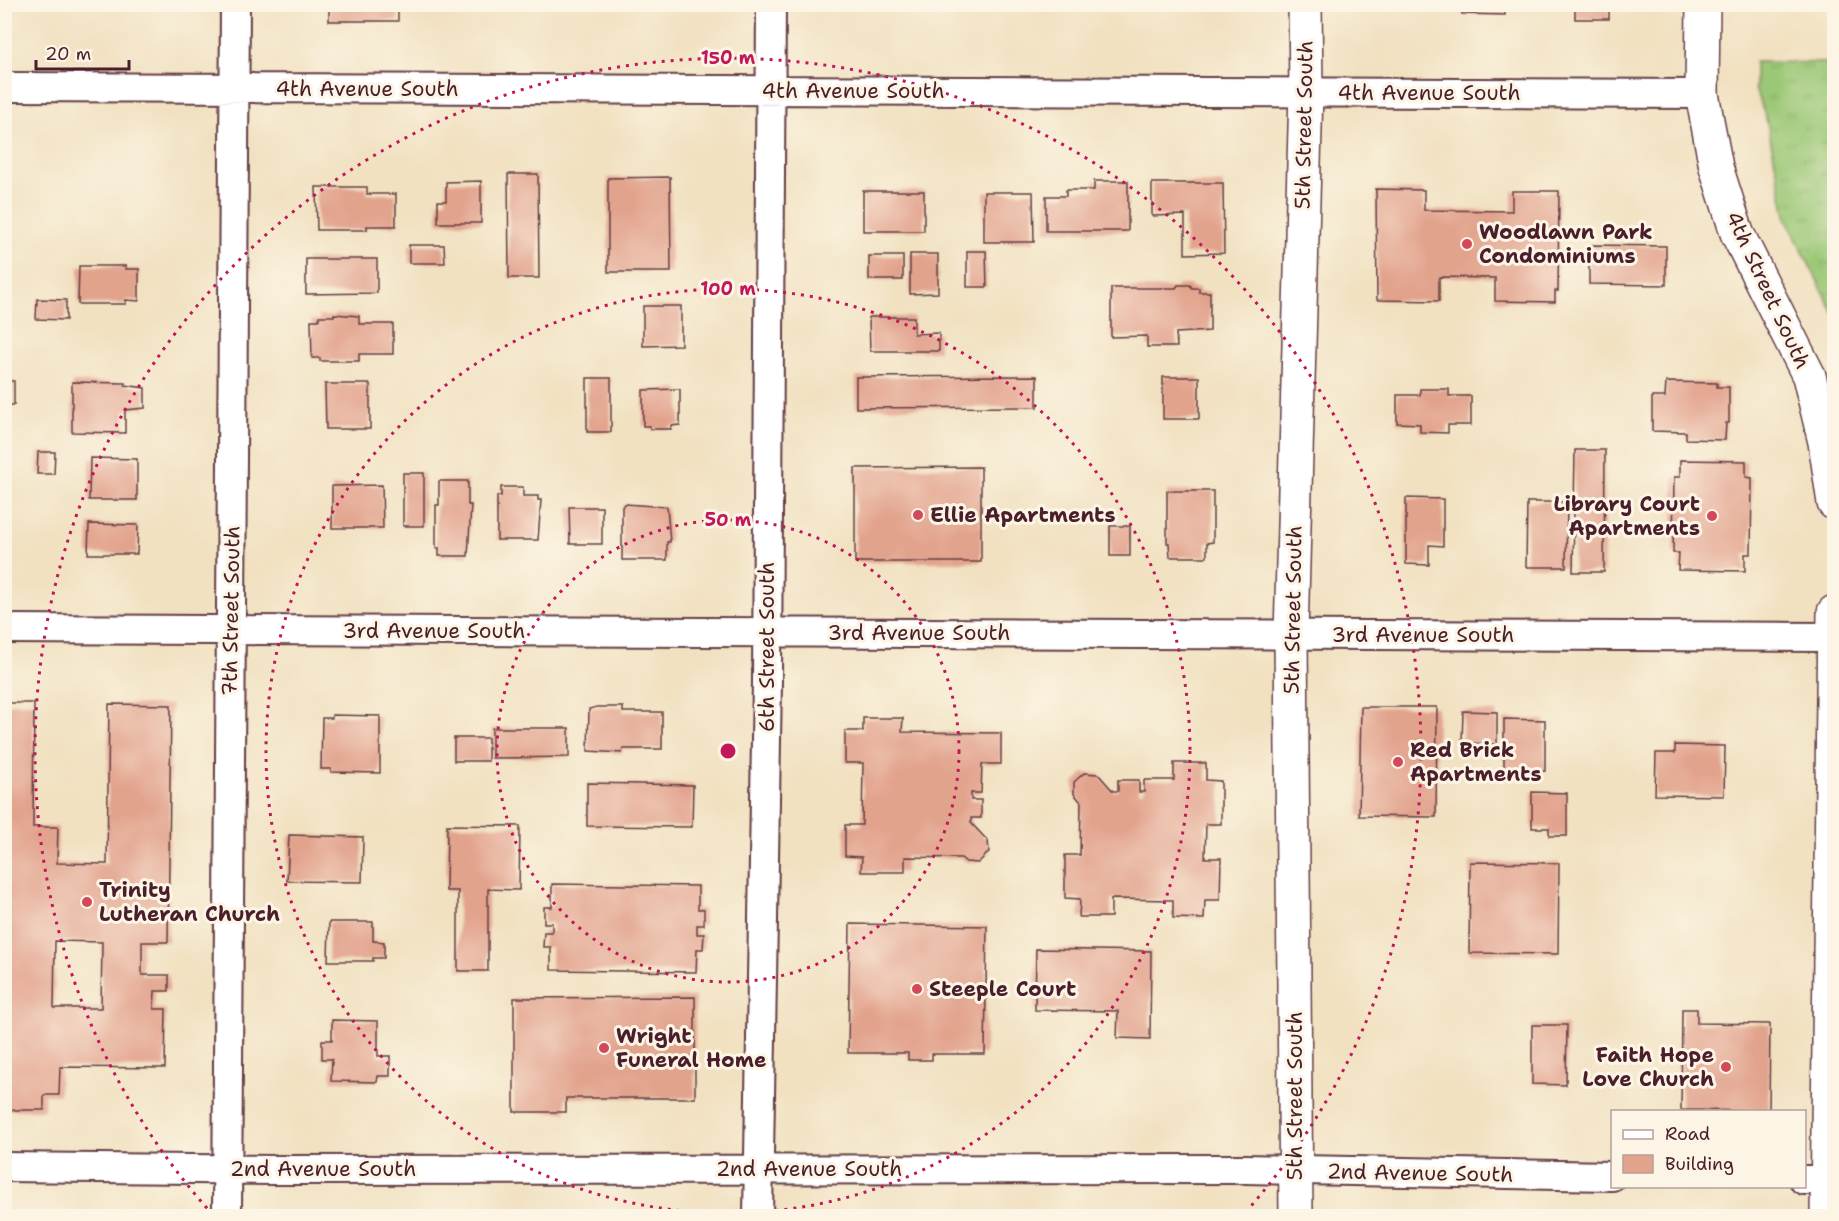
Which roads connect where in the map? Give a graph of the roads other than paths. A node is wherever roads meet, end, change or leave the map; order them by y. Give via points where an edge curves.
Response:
1 (235, 4) edge
2 (771, 4) edge
3 (1305, 4) edge
4 (1702, 4) edge
5 (4, 87) edge
6 (236, 88) junction
7 (770, 90) junction
8 (1306, 92) junction
9 (1702, 94) junction
10 (1809, 376) junction
11 (1834, 431) edge
12 (1834, 503) edge
13 (1834, 612) edge
14 (4, 629) edge
15 (231, 630) junction
16 (767, 632) junction
17 (1292, 635) junction
18 (1834, 637) edge
19 (4, 1167) edge
20 (761, 1168) junction
21 (226, 1169) junction
22 (1296, 1170) junction
23 (1611, 1176) edge
24 (1822, 1180) edge
25 (227, 1216) edge
26 (758, 1216) edge
27 (1296, 1216) edge
28 (1827, 1216) edge

1 - 6 street, 7th Street South
2 - 7 street, 6th Street South
3 - 8 street, 5th Street South
4 - 9 street, 4th Street South
5 - 6 street, 4th Avenue South
6 - 7 street, 4th Avenue South
6 - 15 street, 7th Street South
7 - 8 street, 4th Avenue South
7 - 16 street, 6th Street South
8 - 9 street, 4th Avenue South
8 - 17 street, 5th Street South
9 - 10 street, 4th Street South via 1716,167 1737,233
10 - 11 street
10 - 12 street, 4th Street South
13 - 18 street
14 - 15 street, 3rd Avenue South
15 - 16 street, 3rd Avenue South
15 - 21 street, 7th Street South
16 - 17 street, 3rd Avenue South
16 - 20 street, 6th Street South
17 - 18 street, 3rd Avenue South
17 - 22 street, 5th Street South
18 - 24 street
19 - 21 street, 2nd Avenue South
20 - 21 street, 2nd Avenue South
20 - 22 street, 2nd Avenue South
20 - 26 street, 6th Street South
21 - 25 street, 7th Street South
22 - 23 street, 2nd Avenue South
22 - 27 street, 5th Street South
24 - 28 street

